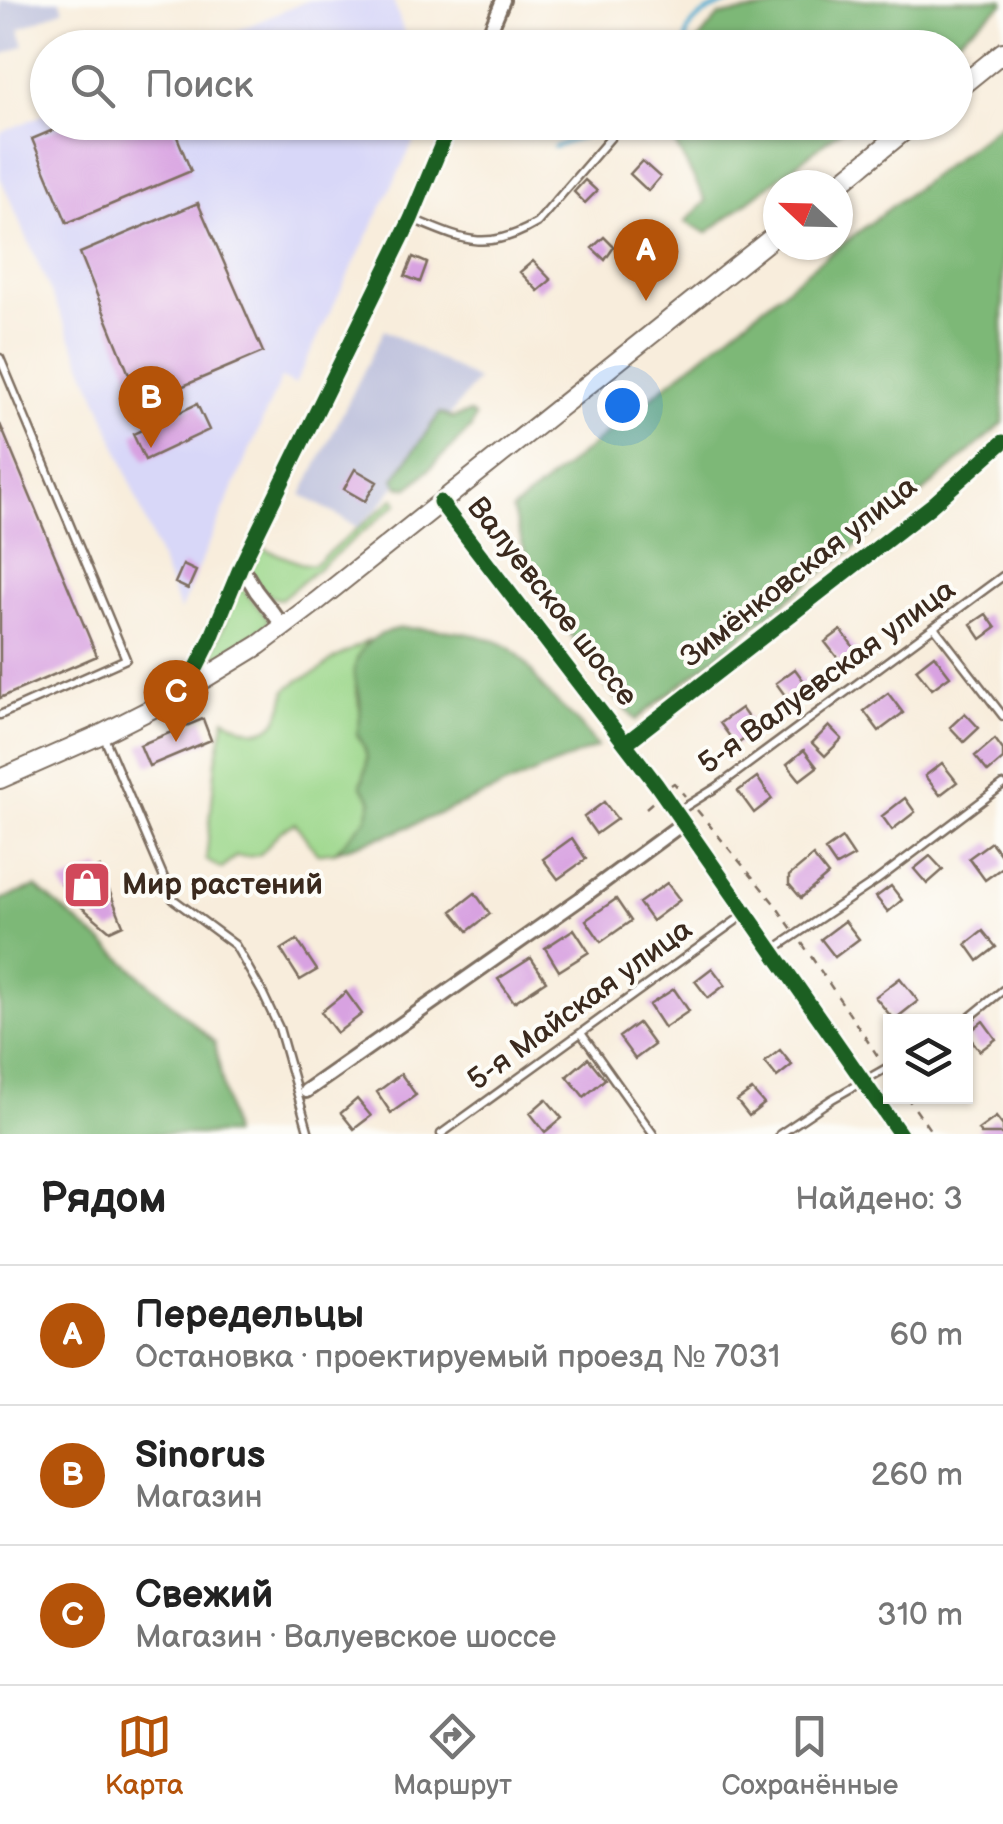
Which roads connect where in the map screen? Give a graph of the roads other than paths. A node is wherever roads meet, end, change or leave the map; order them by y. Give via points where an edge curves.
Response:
1 (503, 0) edge
2 (490, 30) edge
3 (1003, 52) edge
4 (973, 76) edge
5 (443, 140) edge
6 (608, 140) edge
7 (893, 140) edge
8 (853, 173) edge
9 (410, 219) junction
10 (763, 245) edge
11 (0, 358) edge
12 (1003, 442) edge
13 (440, 502) junction
14 (240, 566) junction
15 (1003, 576) edge
16 (284, 627) junction
17 (934, 628) junction
18 (169, 700) junction
19 (0, 715) edge
20 (1003, 716) edge
21 (102, 734) junction
22 (626, 743) junction
23 (0, 779) edge
24 (1003, 785) edge
25 (679, 818) junction
26 (746, 913) junction
27 (772, 951) junction
28 (1003, 990) edge
29 (973, 1015) edge
30 (581, 1032) junction
31 (883, 1070) edge
32 (863, 1081) junction
33 (306, 1091) dead end
34 (308, 1134) edge
35 (441, 1134) edge
36 (653, 1134) edge
37 (780, 1134) edge
38 (900, 1134) edge

1 - 2 street
3 - 4 main road
5 - 9 street
6 - 9 lane via 537,223 519,234 467,240
7 - 8 main road
9 - 14 street
10 - 13 main road
11 - 19 lane via 126,658
12 - 22 street, Зимёнковская улица via 931,506
13 - 16 main road, Валуевское шоссе
13 - 22 street, Валуевское шоссе
14 - 16 street
14 - 18 street via 210,641
15 - 17 lane, 5-я Валуевская улица
16 - 18 main road, Валуевское шоссе
17 - 20 lane
17 - 25 lane, 5-я Валуевская улица
18 - 21 main road, Валуевское шоссе
21 - 23 main road, Валуевское шоссе
21 - 34 lane via 174,899 234,945 262,992 279,1028
22 - 25 street, Валуевское шоссе
24 - 27 lane
25 - 26 street, Валуевское шоссе
25 - 33 street via 580,900
26 - 27 street, Валуевское шоссе
26 - 30 lane, 5-я Майская улица
27 - 32 street, Валуевское шоссе
28 - 29 lane
30 - 35 lane, 5-я Майская улица
30 - 36 lane
31 - 32 lane
32 - 37 lane
32 - 38 street, Валуевское шоссе

